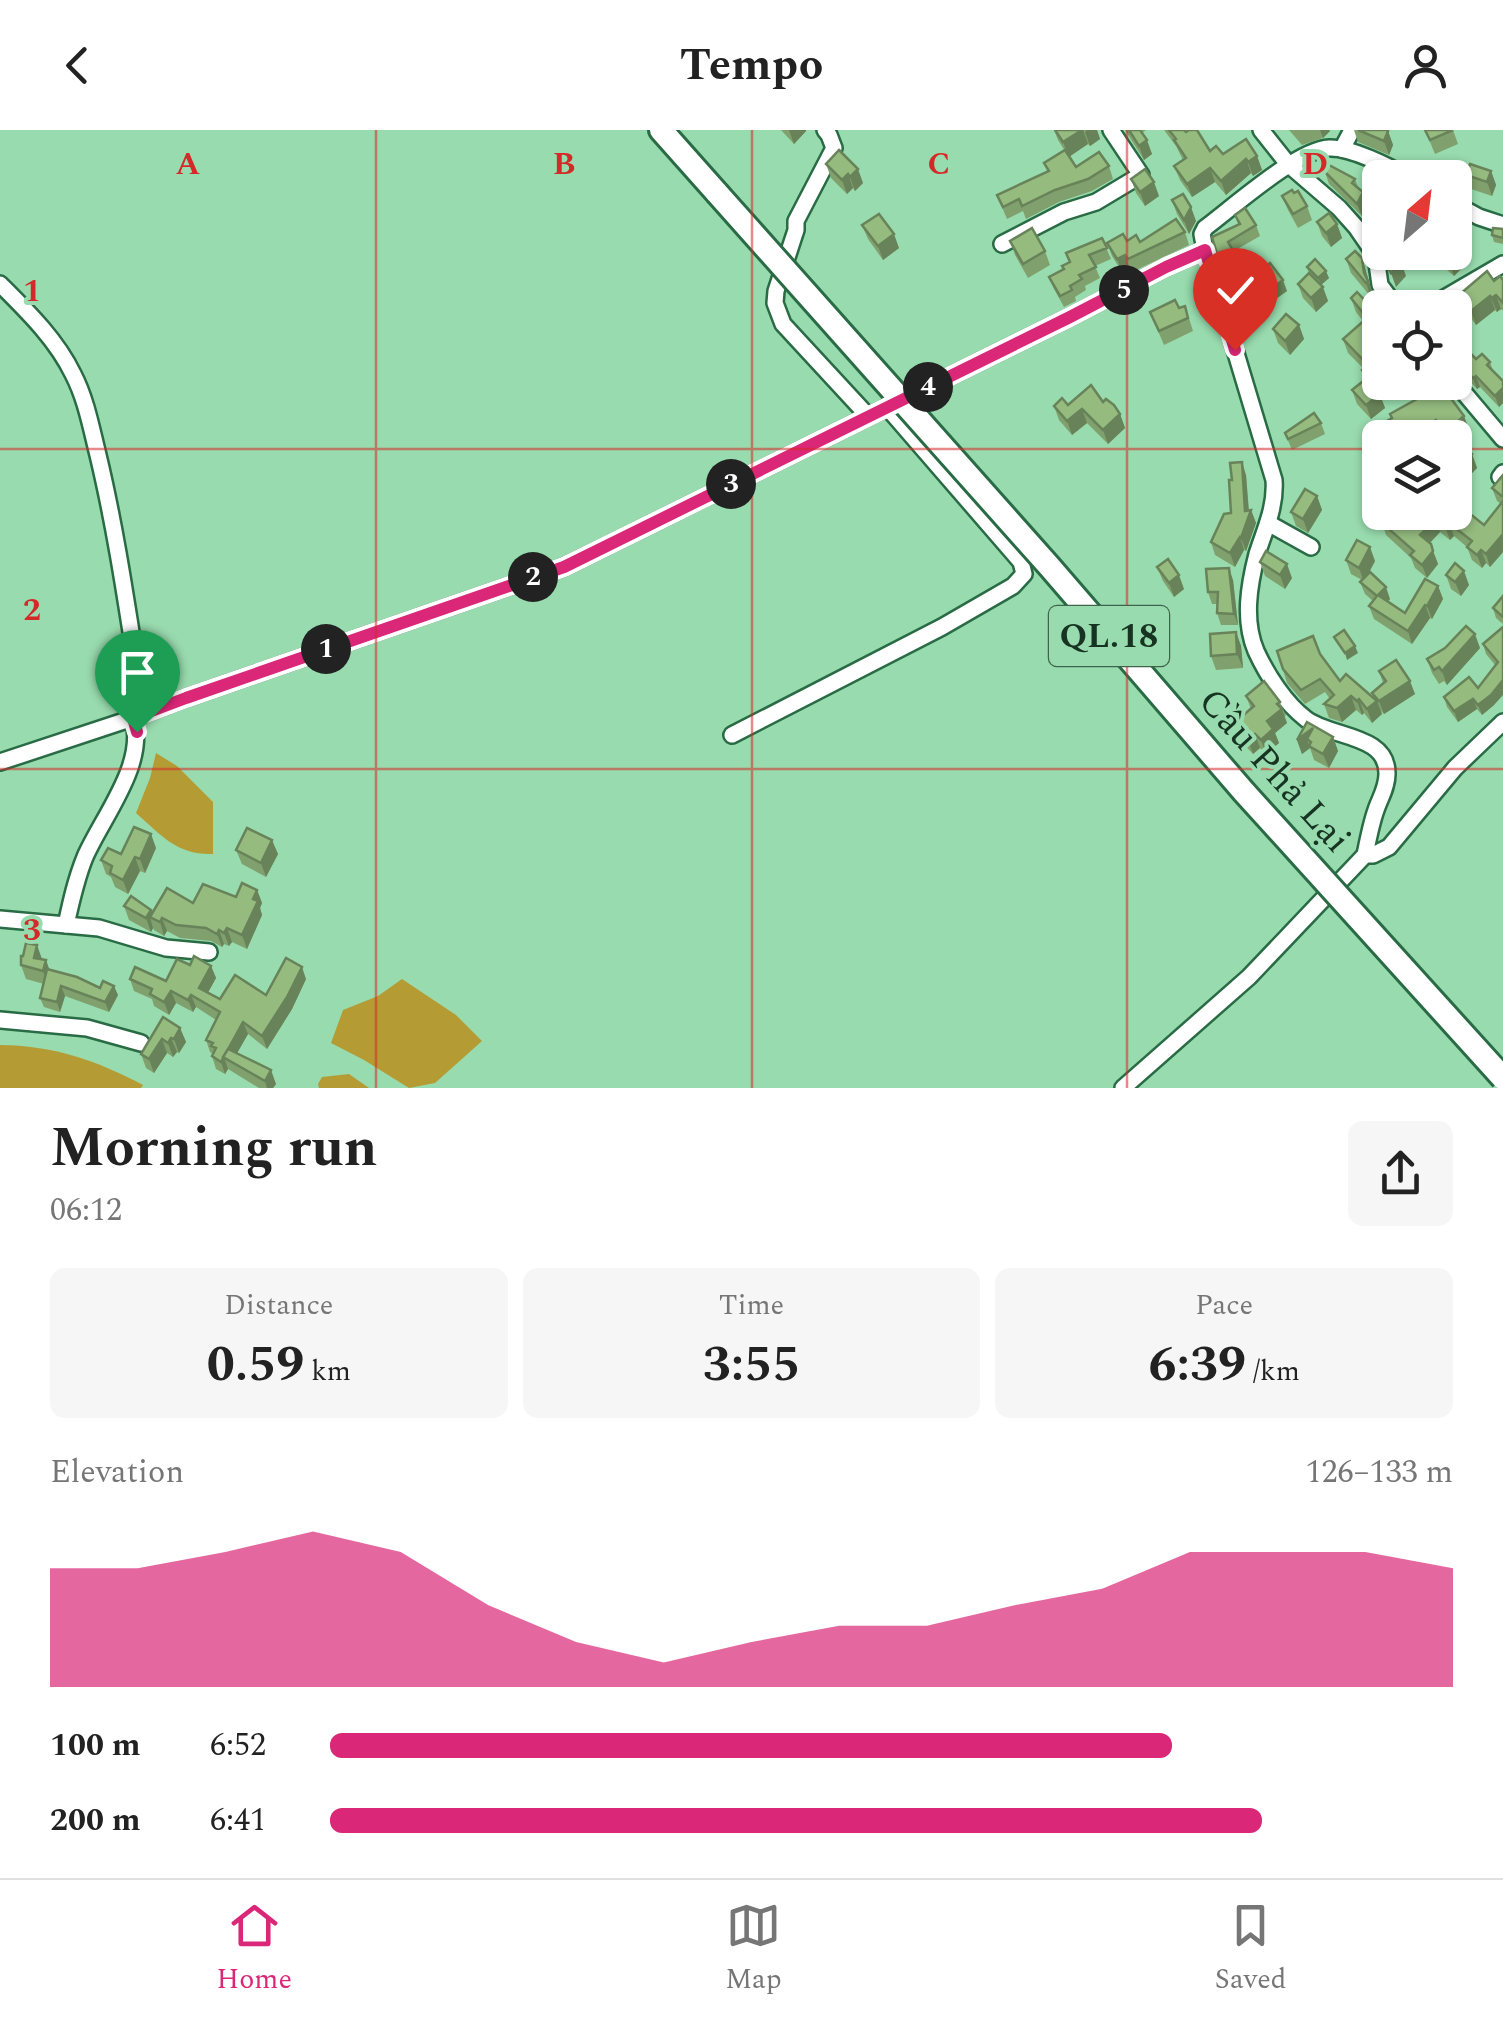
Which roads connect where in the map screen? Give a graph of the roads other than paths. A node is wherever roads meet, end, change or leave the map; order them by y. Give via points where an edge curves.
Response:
1 (662, 130) edge
2 (824, 130) edge
3 (1111, 130) edge
4 (1261, 130) edge
5 (1352, 130) edge
6 (1342, 149) junction
7 (1370, 160) edge
8 (1288, 164) junction
9 (1472, 214) edge
10 (1503, 225) edge
11 (1002, 244) dead end
12 (1205, 250) junction
13 (1503, 264) edge
14 (0, 284) edge
15 (1384, 290) edge
16 (1458, 290) edge
17 (1470, 400) edge
18 (887, 407) junction
19 (868, 416) junction
20 (1503, 439) edge
21 (1268, 523) junction
22 (1311, 547) dead end
23 (139, 683) dead end
24 (133, 718) junction
25 (1503, 722) edge
26 (732, 735) dead end
27 (0, 762) edge
28 (1365, 854) junction
29 (0, 919) edge
30 (66, 925) junction
31 (209, 952) dead end
32 (0, 1020) edge
33 (141, 1043) dead end
34 (1503, 1078) edge
35 (1124, 1088) edge

1 - 34 highway, Cầu Phả Lại / QL.18, bridge
2 - 19 street via 834,148 796,220 775,303 783,324
3 - 11 street via 1141,175
4 - 8 street
5 - 6 street
6 - 7 street
6 - 8 street via 1310,152
8 - 12 street via 1204,230
8 - 15 street via 1356,227 1376,256
9 - 10 street
12 - 18 street
12 - 21 street via 1274,480
13 - 16 street
14 - 23 street via 61,353 87,408 113,515
17 - 20 street
18 - 19 street
18 - 26 street via 1021,562 1024,574 942,627
19 - 24 street via 564,567
21 - 22 street
21 - 28 street via 1248,596 1255,649 1307,720 1380,750 1386,788
24 - 27 street
24 - 30 street via 136,746 86,856
25 - 28 street via 1389,847
28 - 35 street via 1248,977
29 - 30 street
30 - 31 street
32 - 33 street via 87,1028

